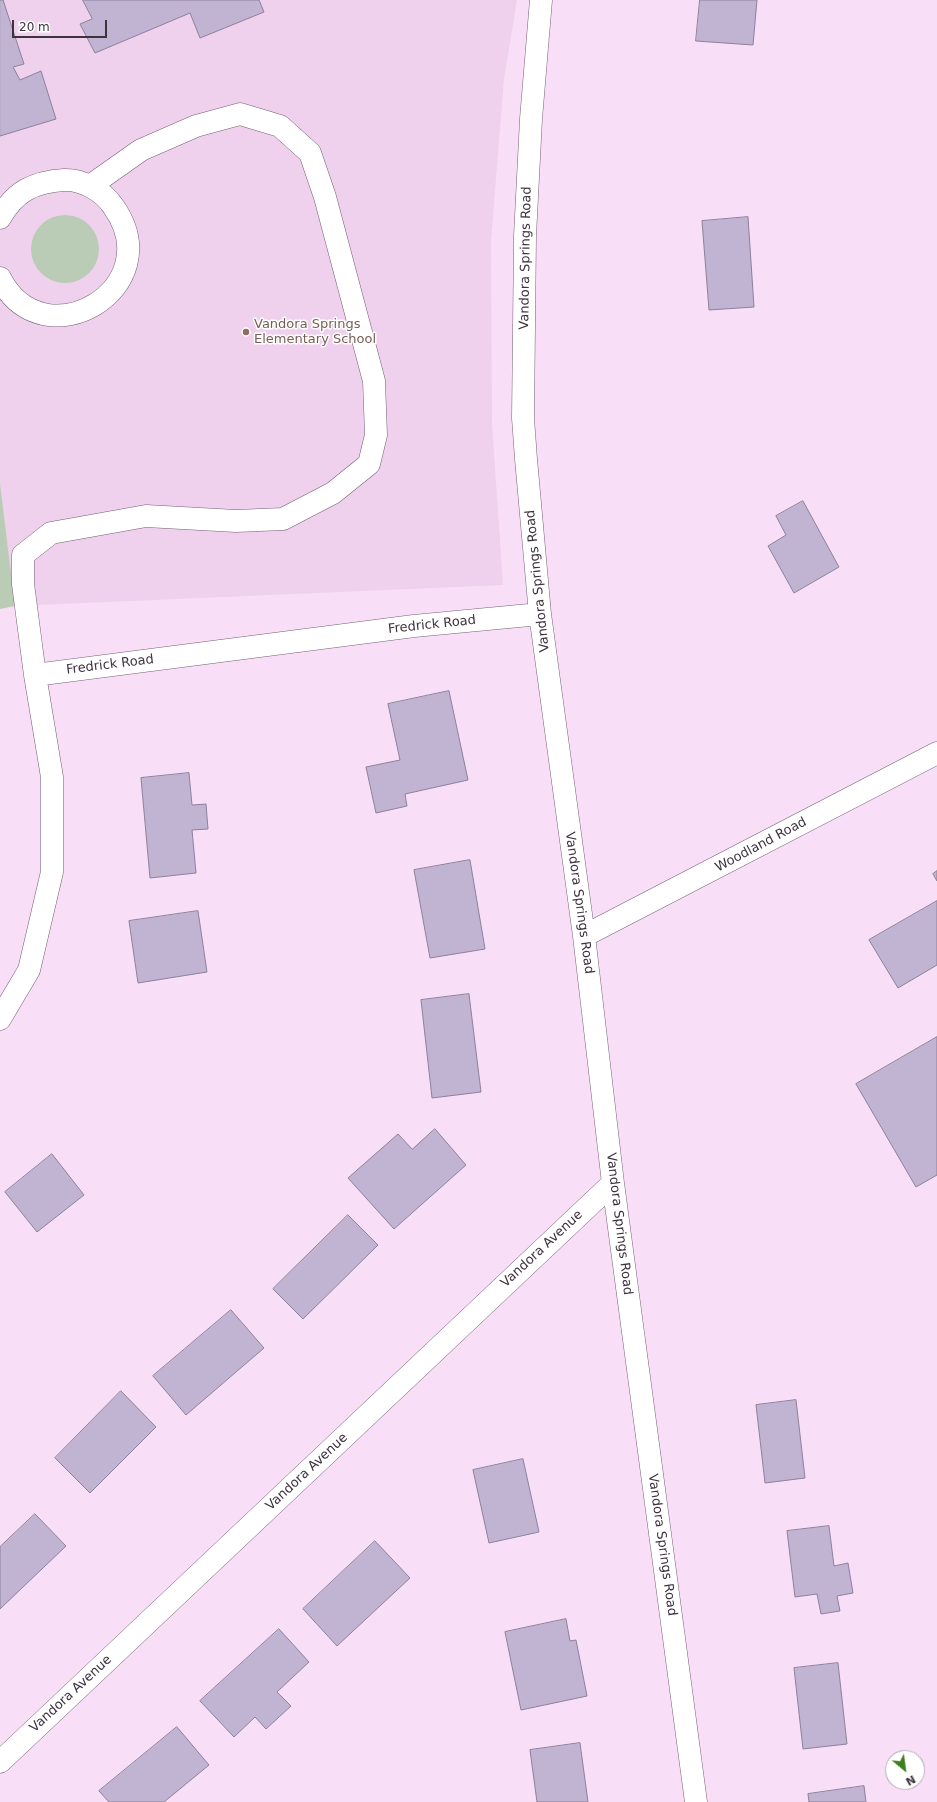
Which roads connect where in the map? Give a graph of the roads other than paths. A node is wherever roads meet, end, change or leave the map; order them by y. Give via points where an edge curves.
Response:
1 (541, 0) edge
2 (90, 186) junction
3 (0, 218) edge
4 (0, 278) edge
5 (540, 614) junction
6 (35, 675) junction
7 (937, 753) edge
8 (584, 936) junction
9 (0, 1020) edge
10 (613, 1182) junction
11 (0, 1762) edge
12 (696, 1802) edge

1 - 5 street, Vandora Springs Road via 525,228 523,418
2 - 3 street via 68,180 46,181 25,189 8,204
2 - 4 street via 108,199 121,217 128,238 127,261 120,282 105,299 86,310 64,316 42,313 21,304 5,288
2 - 6 street via 141,150 196,126 240,114 280,126 310,153 327,203 374,381 376,435 369,464 333,492 283,520 236,521 146,516 50,533 23,555 23,584
5 - 6 street, Fredrick Road via 414,626
5 - 8 street, Vandora Springs Road
6 - 9 street via 52,777 52,872 29,970
7 - 8 street, Woodland Road
8 - 10 street, Vandora Springs Road
10 - 11 street, Vandora Avenue
10 - 12 street, Vandora Springs Road

